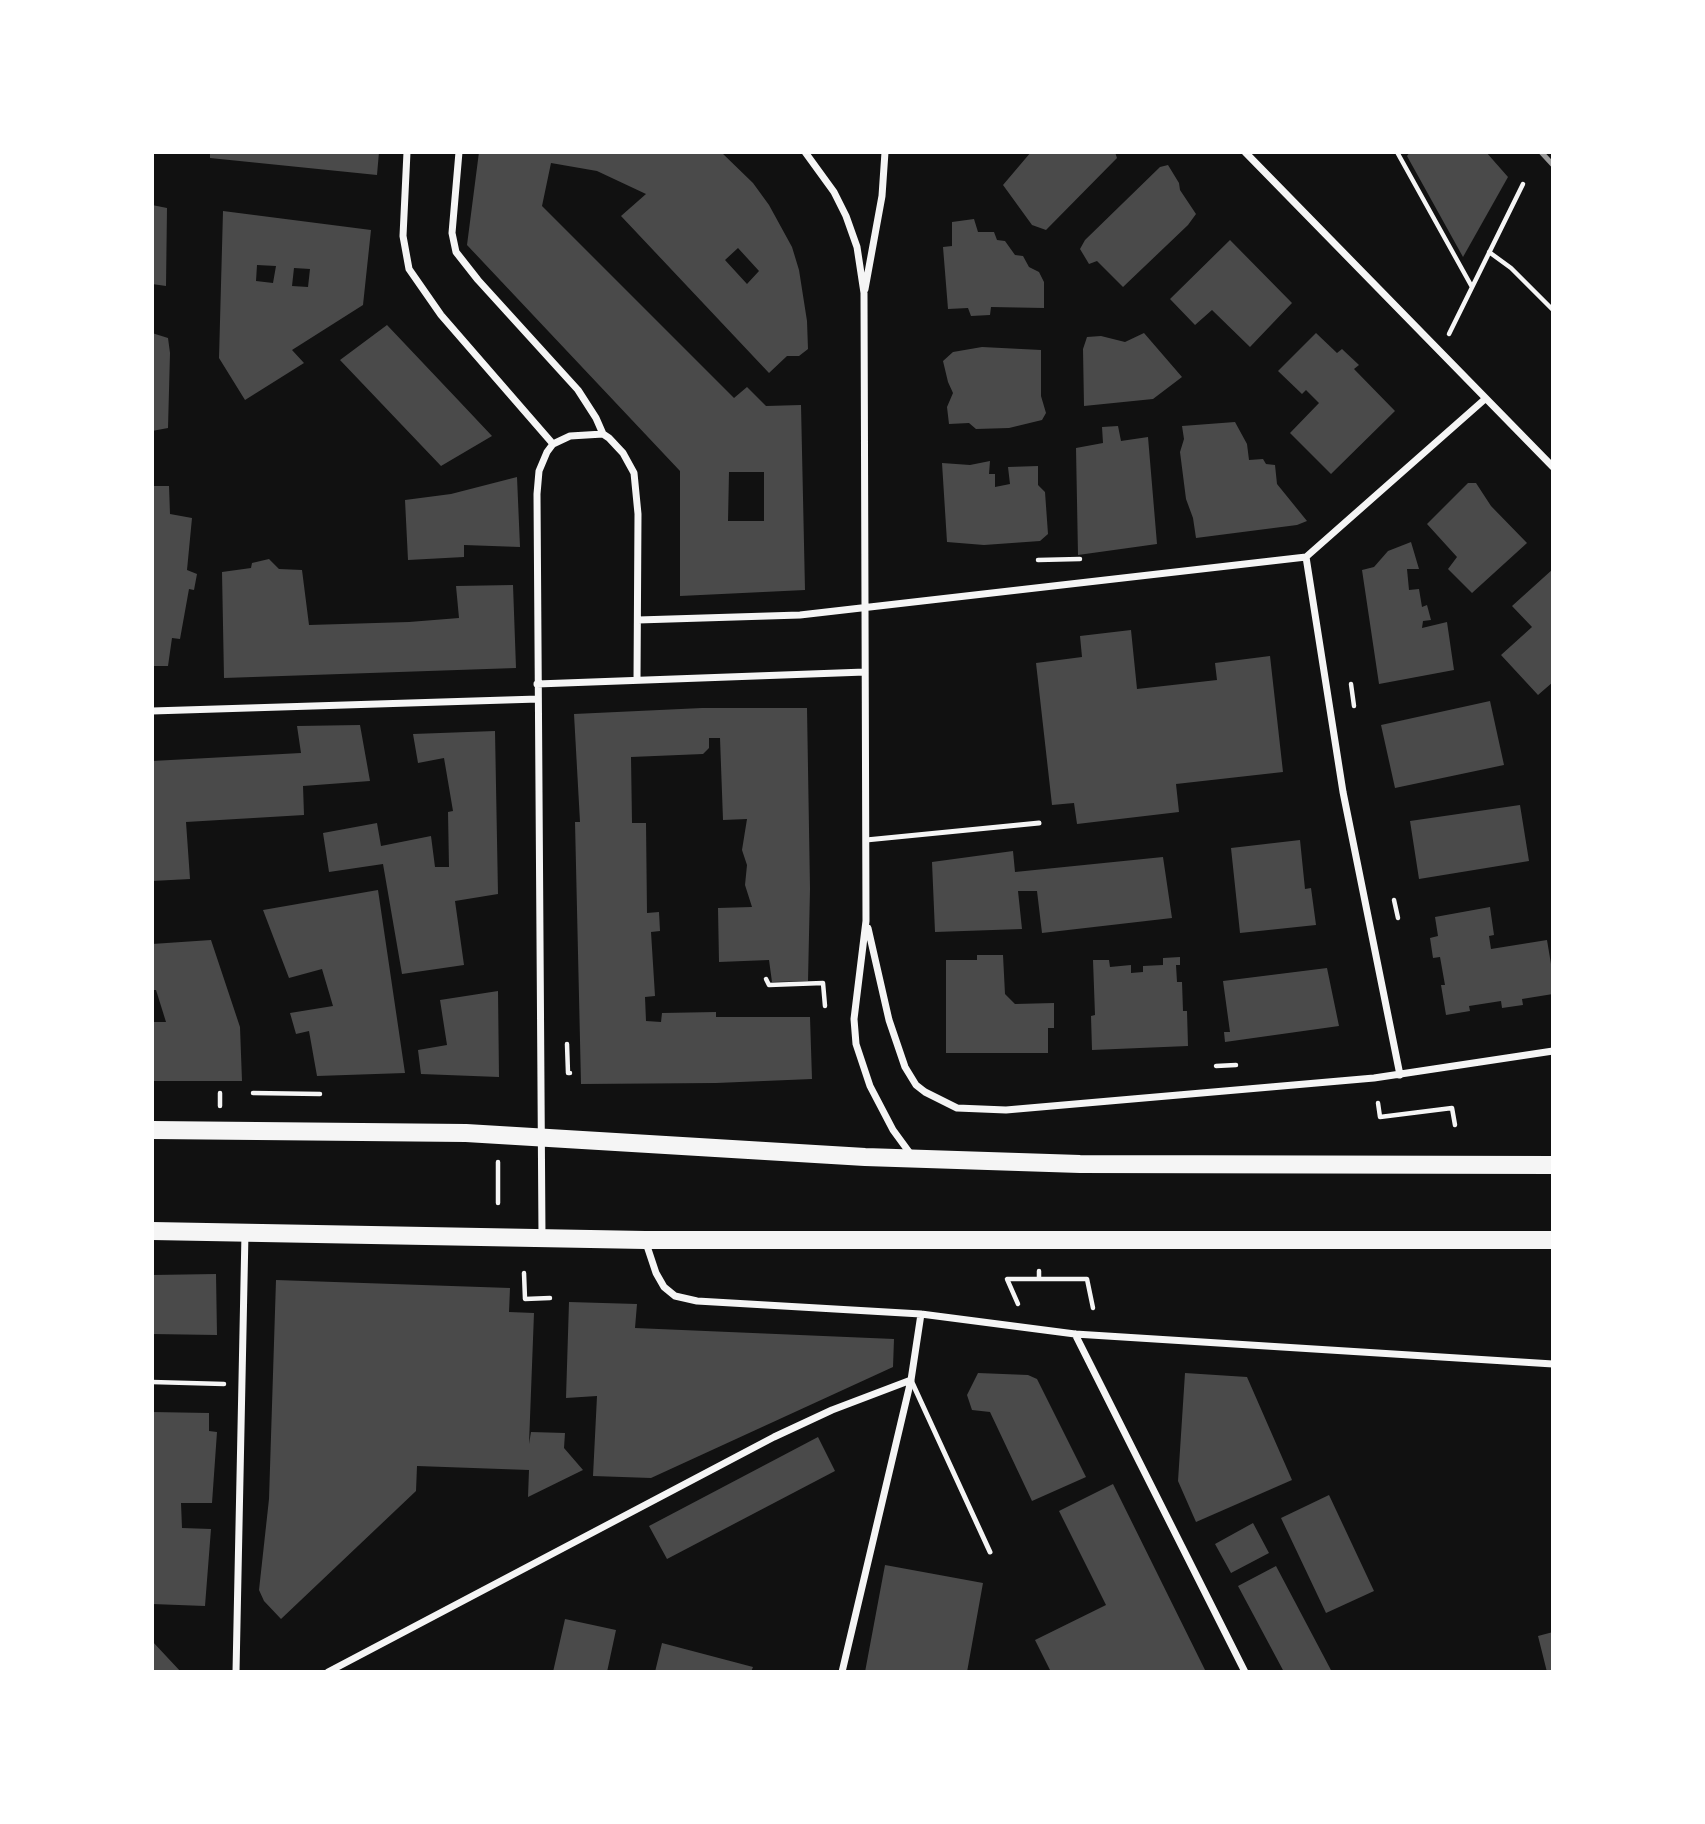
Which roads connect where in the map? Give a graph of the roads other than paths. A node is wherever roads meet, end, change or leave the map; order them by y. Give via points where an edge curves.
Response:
1 (407, 152) edge
2 (459, 152) edge
3 (805, 152) edge
4 (885, 152) edge
5 (1245, 152) edge
6 (864, 293) junction
7 (1485, 399) junction
8 (603, 434) junction
9 (553, 444) junction
10 (1553, 467) edge
11 (1306, 557) junction
12 (866, 607) junction
13 (638, 620) junction
14 (865, 671) junction
15 (637, 680) junction
16 (537, 684) junction
17 (538, 698) junction
18 (152, 711) edge
19 (1040, 823) dead end
20 (866, 840) junction
21 (866, 920) junction
22 (1553, 1051) edge
23 (1400, 1076) junction
24 (152, 1130) edge
25 (542, 1137) junction
26 (914, 1160) junction
27 (1553, 1164) edge
28 (152, 1231) edge
29 (245, 1233) junction
30 (542, 1237) junction
31 (645, 1240) junction
32 (1553, 1240) edge
33 (921, 1314) junction
34 (1075, 1334) junction
35 (1553, 1364) edge
36 (911, 1380) junction
37 (990, 1552) dead end
38 (236, 1672) edge
39 (328, 1672) edge
40 (842, 1672) edge
41 (1245, 1672) edge

1 - 9 street via 403,236 409,270 441,315
2 - 8 street via 452,233 457,252 578,390
3 - 6 street via 846,216 857,247
4 - 6 street
5 - 7 street
6 - 12 street
7 - 10 street
7 - 11 street
8 - 9 street via 581,434
8 - 13 street via 617,444 634,474
9 - 16 street via 537,482
11 - 12 street
11 - 23 street via 1343,792
12 - 13 street via 800,615
12 - 14 street
13 - 15 street
14 - 15 street
14 - 20 street
15 - 16 street
16 - 17 street
17 - 18 street
17 - 25 street
19 - 20 lane
20 - 21 street
21 - 23 street via 900,1056 911,1078 925,1092 957,1108 989,1110 1171,1097
21 - 26 street via 854,1019 856,1044 870,1086
22 - 23 street
24 - 25 main road
25 - 26 main road
25 - 30 street
26 - 27 main road
28 - 29 main road
29 - 30 main road
29 - 38 street
30 - 31 main road
31 - 32 main road
31 - 33 street via 659,1280 674,1296 684,1299
33 - 34 street
33 - 36 street
34 - 35 street
34 - 41 street
36 - 37 lane
36 - 39 street via 774,1437
36 - 40 street

